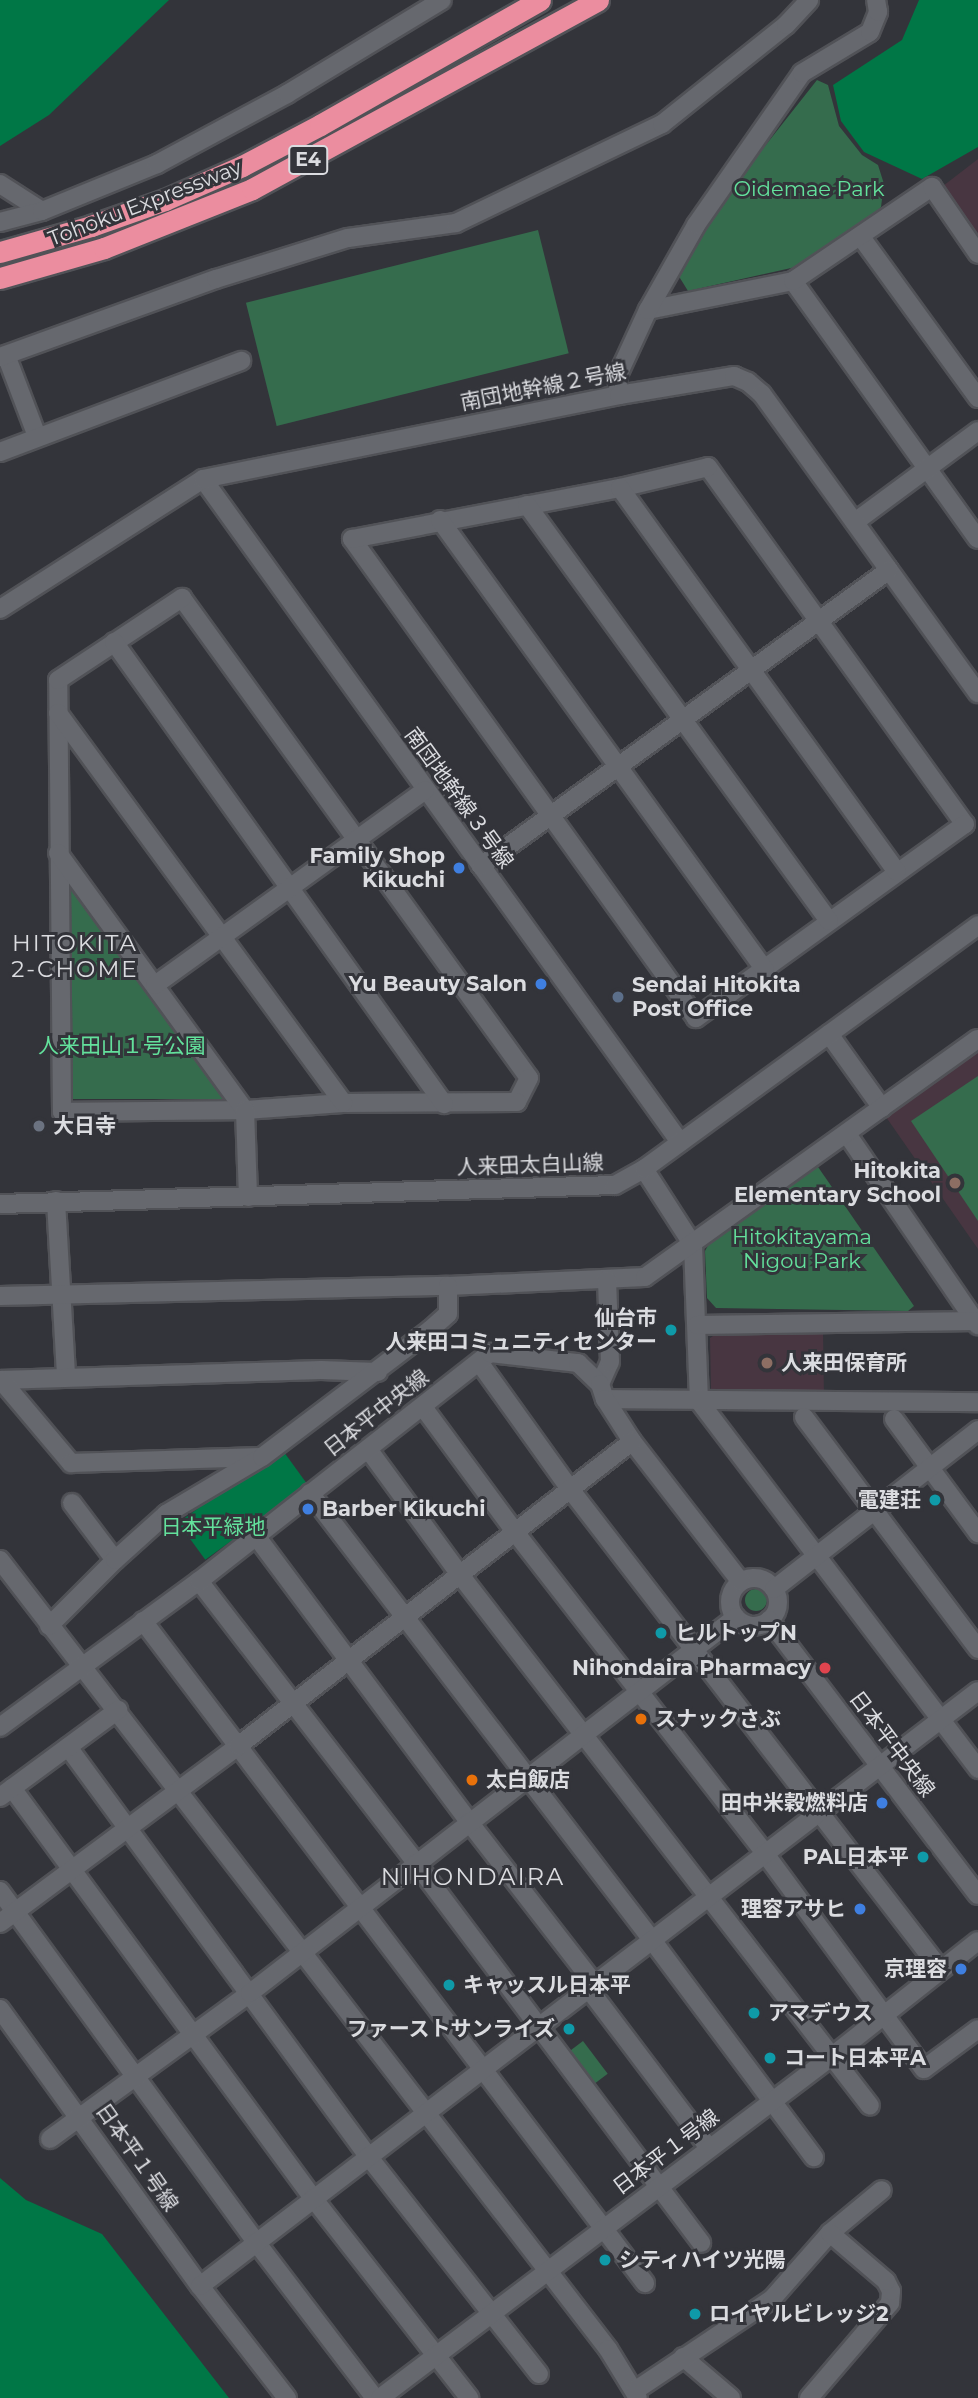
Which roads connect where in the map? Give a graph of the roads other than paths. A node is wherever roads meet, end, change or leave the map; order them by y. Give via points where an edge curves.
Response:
1 (442, 0) edge
2 (540, 0) edge
3 (598, 0) edge
4 (809, 0) edge
5 (876, 0) edge
6 (0, 184) edge
7 (42, 211) junction
8 (0, 222) edge
9 (861, 237) junction
10 (0, 252) edge
11 (978, 254) edge
12 (0, 278) edge
13 (793, 281) junction
14 (648, 310) junction
15 (3, 356) edge
16 (241, 361) dead end
17 (619, 395) junction
18 (978, 398) edge
19 (978, 431) edge
20 (37, 436) junction
21 (0, 452) edge
22 (927, 467) junction
23 (203, 479) junction
24 (620, 488) junction
25 (527, 505) junction
26 (440, 520) junction
27 (855, 522) junction
28 (978, 539) edge
29 (888, 570) junction
30 (0, 609) edge
31 (818, 622) junction
32 (114, 642) junction
33 (751, 670) junction
34 (978, 693) edge
35 (58, 713) junction
36 (683, 720) junction
37 (618, 767) junction
38 (425, 790) junction
39 (551, 815) junction
40 (357, 839) junction
41 (58, 853) junction
42 (481, 866) junction
43 (897, 872) junction
44 (290, 887) junction
45 (830, 921) junction
46 (978, 925) edge
47 (221, 937) junction
48 (765, 970) junction
49 (155, 985) junction
50 (829, 1034) junction
51 (978, 1039) edge
52 (343, 1103) junction
53 (444, 1104) junction
54 (882, 1108) junction
55 (245, 1110) junction
56 (847, 1134) junction
57 (680, 1142) junction
58 (644, 1169) junction
59 (248, 1197) junction
60 (56, 1202) junction
61 (0, 1204) edge
62 (693, 1245) junction
63 (607, 1280) junction
64 (448, 1286) junction
65 (62, 1295) junction
66 (0, 1297) edge
67 (977, 1323) edge
68 (697, 1325) junction
69 (479, 1362) junction
70 (378, 1372) junction
71 (66, 1377) junction
72 (1, 1380) edge
73 (603, 1392) junction
74 (699, 1401) junction
75 (978, 1402) edge
76 (423, 1407) junction
77 (804, 1417) dead end
78 (894, 1419) dead end
79 (978, 1430) edge
80 (632, 1441) junction
81 (368, 1449) junction
82 (262, 1457) junction
83 (928, 1468) junction
84 (570, 1489) junction
85 (310, 1493) junction
86 (72, 1503) dead end
87 (874, 1510) junction
88 (515, 1532) junction
89 (978, 1533) edge
90 (256, 1535) junction
91 (816, 1556) junction
92 (0, 1560) edge
93 (115, 1560) junction
94 (461, 1576) junction
95 (199, 1581) junction
96 (741, 1582) junction
97 (774, 1589) junction
98 (406, 1617) junction
99 (736, 1617) junction
100 (143, 1620) junction
101 (769, 1620) junction
102 (49, 1626) junction
103 (694, 1649) junction
104 (978, 1649) edge
105 (348, 1660) junction
106 (82, 1668) junction
107 (638, 1691) junction
108 (978, 1691) edge
109 (293, 1705) junction
110 (118, 1710) junction
111 (941, 1719) junction
112 (0, 1727) edge
113 (583, 1734) junction
114 (239, 1746) junction
115 (68, 1747) junction
116 (881, 1765) junction
117 (978, 1769) edge
118 (528, 1779) junction
119 (179, 1789) junction
120 (6, 1792) edge
121 (819, 1813) junction
122 (469, 1822) junction
123 (127, 1828) junction
124 (766, 1855) junction
125 (416, 1863) junction
126 (72, 1870) junction
127 (0, 1891) edge
128 (978, 1895) edge
129 (710, 1896) junction
130 (359, 1906) junction
131 (15, 1911) junction
132 (0, 1923) edge
133 (652, 1940) junction
134 (978, 1941) edge
135 (303, 1950) junction
136 (940, 1969) junction
137 (591, 1986) junction
138 (250, 1993) junction
139 (0, 2009) edge
140 (885, 2015) junction
141 (537, 2028) junction
142 (978, 2029) edge
143 (193, 2034) junction
144 (831, 2057) junction
145 (483, 2070) junction
146 (136, 2077) junction
147 (773, 2101) junction
148 (870, 2106) dead end
149 (427, 2113) junction
150 (81, 2118) junction
151 (50, 2139) dead end
152 (709, 2148) junction
153 (368, 2156) junction
154 (814, 2157) dead end
155 (659, 2188) junction
156 (881, 2190) dead end
157 (313, 2198) junction
158 (603, 2227) junction
159 (830, 2233) junction
160 (256, 2242) junction
161 (701, 2243) dead end
162 (547, 2271) junction
163 (645, 2283) dead end
164 (200, 2286) junction
165 (491, 2315) junction
166 (436, 2357) junction
167 (683, 2357) junction
168 (540, 2375) dead end
169 (637, 2394) edge
170 (287, 2398) edge
171 (377, 2398) edge
172 (469, 2398) edge
173 (731, 2398) edge
174 (809, 2398) edge

1 - 7 street via 287,94 157,164
2 - 10 highway, Tohoku Expressway / E4 via 242,166 165,200
3 - 12 highway, Tohoku Expressway / E4 via 253,189 104,248
4 - 15 street via 786,25 662,124 456,223 348,237
5 - 14 street via 878,12 870,32 802,73 696,225
6 - 7 street
7 - 8 street
9 - 11 street via 932,187
9 - 13 street
9 - 18 street
13 - 14 street
13 - 22 street
14 - 17 street via 617,377
15 - 20 street
16 - 20 street
17 - 23 street, 南団地幹線２号線
17 - 27 street, 南団地幹線２号線 via 722,376 748,382 762,394
19 - 22 street
20 - 21 street
22 - 27 street
22 - 28 street
23 - 30 street, 南団地幹線２号線
23 - 38 street, 南団地幹線３号線
24 - 25 street
24 - 31 street via 708,467
24 - 33 street
25 - 26 street
25 - 36 street
26 - 37 street
26 - 39 street via 352,540
27 - 29 street, 南団地幹線２号線
29 - 31 street
29 - 34 street, 南団地幹線２号線
31 - 33 street
31 - 43 street via 965,824
32 - 35 street via 58,680
32 - 40 street via 182,598
32 - 44 street
33 - 36 street
33 - 43 street
35 - 41 street
35 - 47 street
36 - 37 street
36 - 45 street
37 - 39 street
37 - 48 street
38 - 40 street
38 - 42 street, 南団地幹線３号線
39 - 42 street
39 - 48 street via 696,1018
40 - 44 street
40 - 53 street via 529,1078 517,1102
41 - 49 street
41 - 55 street via 62,1112
42 - 57 street, 南団地幹線３号線
43 - 45 street
44 - 47 street
44 - 53 street
45 - 48 street
46 - 50 street, 人来田太白山線
47 - 49 street
47 - 52 street
49 - 55 street
50 - 54 street
50 - 57 street, 人来田太白山線
51 - 54 street
52 - 53 street
52 - 55 street
54 - 56 street
55 - 59 street
56 - 62 street
56 - 67 street
57 - 58 street, 人来田太白山線
58 - 59 street, 人来田太白山線 via 615,1185
58 - 62 street
59 - 60 street, 人来田太白山線
60 - 61 street, 人来田太白山線
60 - 65 street
62 - 63 street via 645,1277
62 - 68 street
63 - 64 street
63 - 73 street via 610,1362
64 - 65 street
64 - 70 street via 448,1314
65 - 66 street
65 - 71 street
67 - 68 street
68 - 74 street
69 - 73 street, 日本平中央線 via 490,1353 578,1363
69 - 76 street, 日本平中央線
69 - 84 street
70 - 71 street
70 - 82 street
71 - 72 street
72 - 82 street via 71,1463
73 - 74 street
73 - 80 street, 日本平中央線
74 - 75 street
74 - 91 street
76 - 81 street, 日本平中央線
76 - 88 street
77 - 87 street
78 - 83 street
79 - 83 street
80 - 84 street
80 - 96 street, 日本平中央線
81 - 85 street, 日本平中央線
81 - 94 street
82 - 93 street via 166,1514
83 - 87 street
83 - 89 street
84 - 88 street
84 - 103 street
85 - 90 street, 日本平中央線
85 - 98 street
86 - 93 street
87 - 91 street
87 - 104 street
88 - 94 street
88 - 107 street
90 - 95 street, 日本平中央線
90 - 105 street
91 - 97 street
91 - 111 street
92 - 102 street
93 - 102 street
94 - 98 street
94 - 113 street
95 - 100 street, 日本平中央線
95 - 109 street
96 - 97 street via 756,1578
96 - 99 street via 730,1602
97 - 101 street via 778,1603
98 - 105 street
98 - 118 street
99 - 101 street via 755,1626
99 - 103 street
100 - 106 street, 日本平中央線
100 - 114 street
101 - 116 street, 日本平中央線
102 - 106 street
103 - 107 street
103 - 121 street
105 - 109 street
105 - 122 street
106 - 110 street
106 - 112 street, 日本平中央線
107 - 113 street
107 - 124 street
108 - 111 street
109 - 114 street
109 - 125 street
110 - 115 street
110 - 119 street
111 - 116 street
111 - 117 street
113 - 118 street
113 - 129 street
114 - 119 street
114 - 130 street
115 - 120 street
115 - 123 street
116 - 121 street
116 - 128 street, 日本平中央線
118 - 122 street
118 - 133 street
119 - 123 street
119 - 135 street
120 - 126 street
121 - 124 street
121 - 136 street
122 - 125 street
122 - 137 street
123 - 126 street
123 - 138 street
124 - 129 street
124 - 140 street
125 - 130 street
125 - 141 street
126 - 131 street
126 - 143 street
127 - 131 street
129 - 133 street
129 - 144 street
130 - 135 street
130 - 145 street
131 - 132 street
131 - 146 street
133 - 137 street
133 - 147 street
134 - 136 street, 日本平１号線
135 - 138 street
135 - 149 street
136 - 140 street, 日本平１号線
137 - 141 street
137 - 152 street
138 - 143 street
138 - 153 street
139 - 150 street, 日本平１号線
140 - 142 street via 924,2069
140 - 144 street, 日本平１号線
141 - 145 street
141 - 155 street
143 - 146 street
143 - 157 street
144 - 147 street, 日本平１号線
144 - 148 street
145 - 149 street
145 - 158 street
146 - 150 street
146 - 160 street
147 - 152 street, 日本平１号線
147 - 154 street
149 - 153 street
149 - 162 street
150 - 151 street
150 - 164 street, 日本平１号線
152 - 155 street, 日本平１号線
153 - 157 street
153 - 165 street
155 - 158 street, 日本平１号線
155 - 161 street
156 - 159 street
157 - 160 street
157 - 166 street
158 - 162 street, 日本平１号線
158 - 163 street
159 - 167 street via 772,2299
159 - 174 street via 886,2281 890,2303
160 - 164 street
160 - 171 street
162 - 165 street, 日本平１号線
162 - 169 street
164 - 170 street, 日本平１号線
165 - 166 street, 日本平１号線
165 - 168 street
166 - 171 street, 日本平１号線
166 - 172 street
167 - 169 street
167 - 173 street

